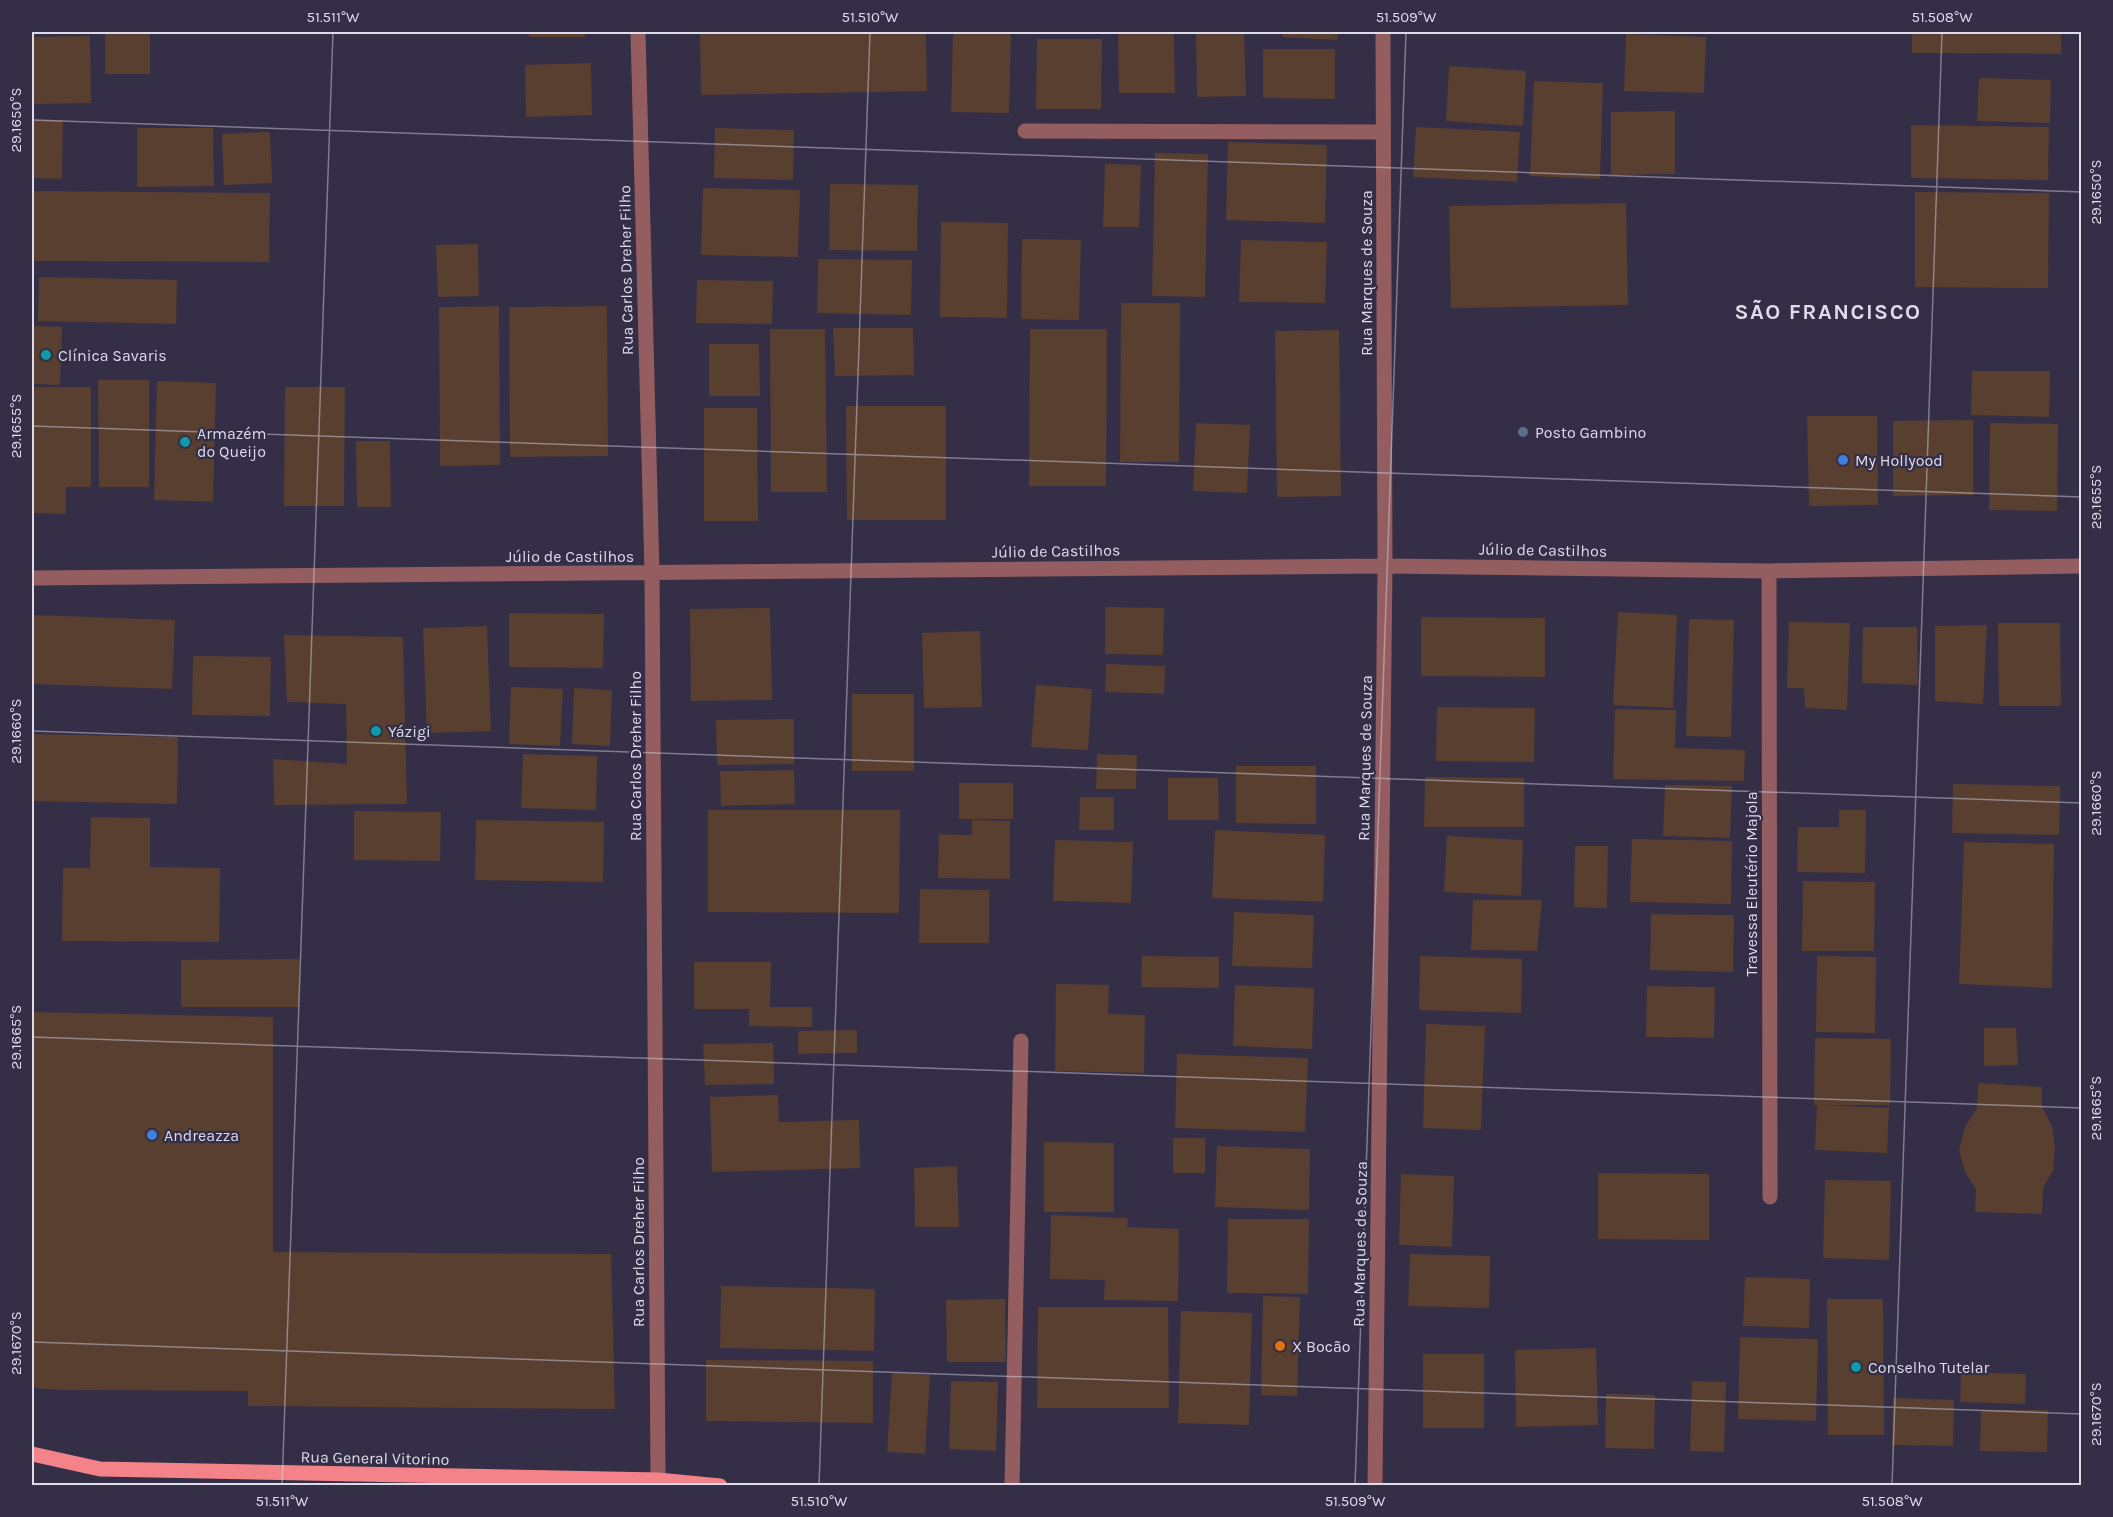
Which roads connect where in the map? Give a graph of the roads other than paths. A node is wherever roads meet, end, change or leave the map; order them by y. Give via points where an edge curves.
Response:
1 (638, 32) edge
2 (1383, 32) edge
3 (1025, 131) dead end
4 (1383, 132) junction
5 (1385, 566) junction
6 (2082, 566) edge
7 (1769, 571) junction
8 (652, 573) junction
9 (32, 578) edge
10 (1020, 1041) dead end
11 (1770, 1197) dead end
12 (32, 1454) edge
13 (658, 1480) junction
14 (720, 1485) edge
15 (1012, 1485) edge
16 (1375, 1485) edge

1 - 8 street, Rua Carlos Dreher Filho
2 - 4 street, Rua Marques de Souza
3 - 4 street
4 - 5 street, Rua Marques de Souza
5 - 7 street, Júlio de Castilhos
5 - 8 street, Júlio de Castilhos
5 - 16 street, Rua Marques de Souza
6 - 7 street, Júlio de Castilhos
7 - 11 street, Travessa Eleutério Majola
8 - 9 street, Júlio de Castilhos
8 - 13 street, Rua Carlos Dreher Filho
10 - 15 street
12 - 13 main road, Rua General Vitorino via 100,1469
13 - 14 main road, Rua General Vitorino

